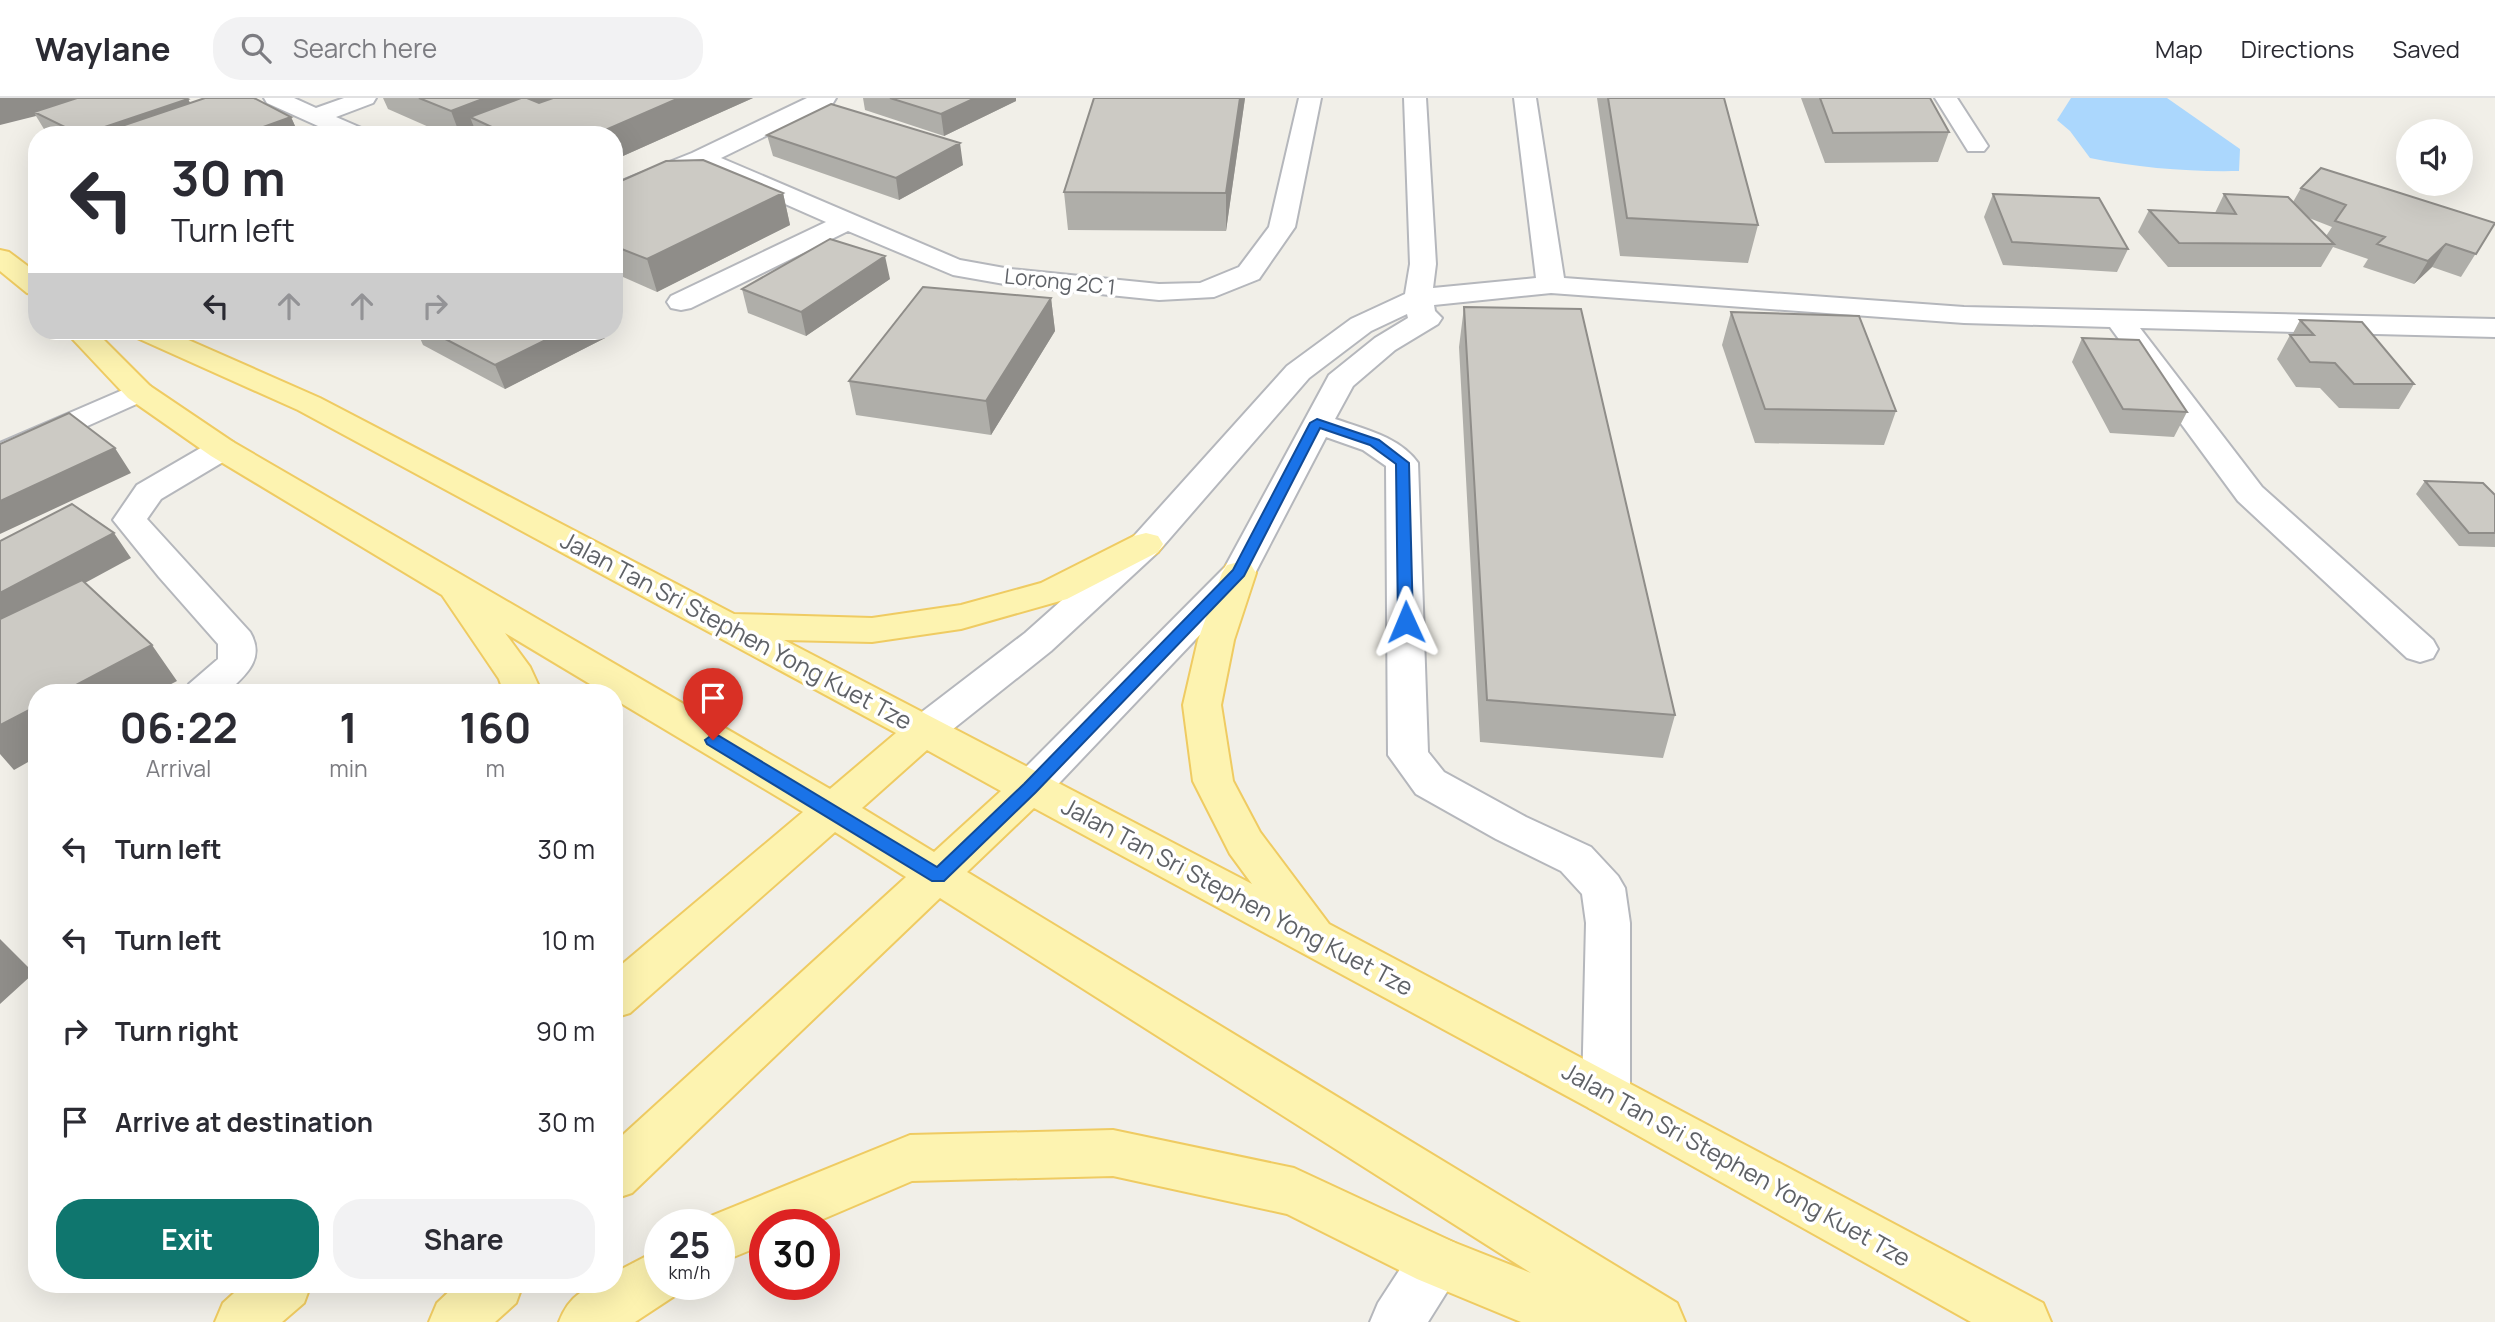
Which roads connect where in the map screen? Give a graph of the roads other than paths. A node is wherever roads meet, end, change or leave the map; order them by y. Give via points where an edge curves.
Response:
1 (275, 98) edge
2 (365, 98) edge
3 (825, 98) edge
4 (1310, 98) edge
5 (1415, 98) edge
6 (1525, 98) edge
7 (1947, 98) edge
8 (316, 116) junction
9 (338, 126) edge
10 (1976, 146) dead end
11 (701, 158) junction
12 (623, 190) edge
13 (848, 221) junction
14 (0, 258) edge
15 (28, 279) edge
16 (1551, 285) junction
17 (681, 303) dead end
18 (1420, 309) junction
19 (2118, 318) junction
20 (2495, 328) edge
21 (88, 340) edge
22 (165, 340) edge
23 (139, 392) junction
24 (1317, 423) junction
25 (222, 450) junction
26 (0, 455) edge
27 (1146, 544) junction
28 (1239, 573) junction
29 (451, 584) junction
30 (725, 626) junction
31 (2420, 649) dead end
32 (213, 684) edge
33 (520, 684) edge
34 (620, 684) edge
35 (623, 686) edge
36 (924, 731) junction
37 (1030, 788) junction
38 (832, 810) junction
39 (938, 876) junction
40 (1317, 940) junction
41 (623, 991) edge
42 (1606, 1093) junction
43 (623, 1168) edge
44 (735, 1231) edge
45 (1436, 1261) junction
46 (644, 1285) edge
47 (240, 1293) edge
48 (275, 1293) edge
49 (487, 1293) edge
50 (213, 1322) edge
51 (242, 1322) edge
52 (456, 1322) edge
53 (586, 1322) edge
54 (1397, 1322) edge
55 (1587, 1322) edge
56 (1658, 1322) edge
57 (2024, 1322) edge

1 - 8 street
2 - 8 street
3 - 11 street
4 - 13 street, Lorong 2C 1 via 1282,227 1249,273 1204,291 1010,278 953,267
5 - 18 street via 1423,264
6 - 16 street
7 - 10 street
8 - 9 street
11 - 12 street
11 - 13 street, Lorong 2C 1
13 - 17 street
14 - 15 main road
16 - 18 street via 1451,309
16 - 19 street via 1964,315
18 - 24 street via 1340,381
18 - 27 street via 1361,326 1298,372
19 - 20 street
19 - 31 street via 2250,494
21 - 23 main road
22 - 30 main road, Jalan Tan Sri Stephen Yong Kuet Tze via 309,404
23 - 25 main road
23 - 26 street
24 - 28 street
24 - 42 street via 1374,443 1402,463 1408,755 1430,783 1576,859 1603,888 1608,923
25 - 29 main road
25 - 32 street via 149,492 131,520 237,641 236,664
27 - 30 main road via 1054,591 961,617 872,630
27 - 36 street via 1038,642
28 - 37 street
28 - 40 main road via 1216,640 1202,705 1213,781 1245,843
29 - 33 main road
29 - 34 main road
30 - 36 main road, Jalan Tan Sri Stephen Yong Kuet Tze
35 - 38 main road
36 - 37 main road, Jalan Tan Sri Stephen Yong Kuet Tze
36 - 38 main road
37 - 39 main road
37 - 40 main road, Jalan Tan Sri Stephen Yong Kuet Tze
38 - 39 main road
38 - 41 main road
39 - 43 main road
39 - 56 main road
40 - 42 main road, Jalan Tan Sri Stephen Yong Kuet Tze
42 - 57 main road, Jalan Tan Sri Stephen Yong Kuet Tze
44 - 45 main road via 910,1158 1113,1153 1294,1192
45 - 54 street
45 - 55 main road
46 - 53 main road
47 - 50 main road
48 - 51 main road
49 - 52 main road

